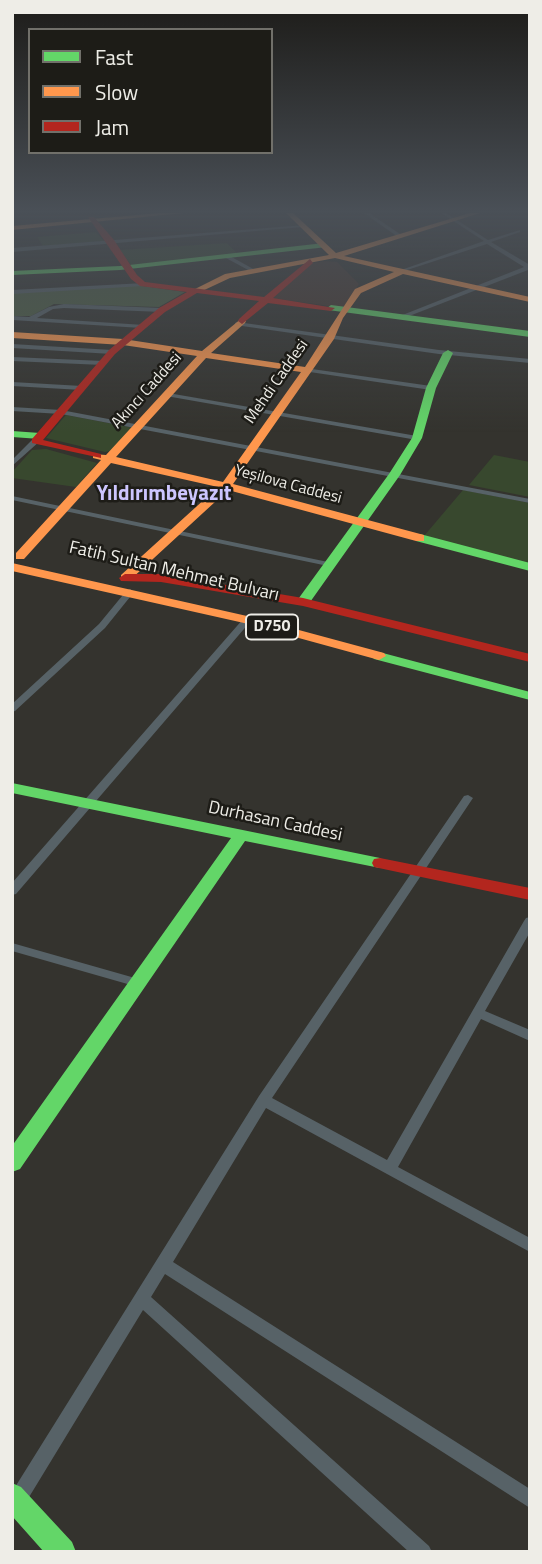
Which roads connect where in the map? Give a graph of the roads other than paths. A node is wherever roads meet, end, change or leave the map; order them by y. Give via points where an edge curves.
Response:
1 (110, 286) edge
2 (160, 286) edge
3 (203, 286) edge
4 (281, 286) edge
5 (368, 286) edge
6 (472, 286) edge
7 (477, 287) junction
8 (195, 290) junction
9 (12, 292) edge
10 (266, 299) junction
11 (530, 300) edge
12 (346, 309) junction
13 (162, 310) junction
14 (402, 317) junction
15 (12, 318) edge
16 (30, 319) junction
17 (237, 324) junction
18 (142, 326) junction
19 (530, 334) edge
20 (12, 335) edge
21 (331, 336) junction
22 (12, 346) edge
23 (113, 352) junction
24 (448, 353) junction
25 (203, 355) junction
26 (12, 359) edge
27 (530, 361) edge
28 (305, 370) junction
29 (12, 384) edge
30 (82, 388) junction
31 (431, 388) junction
32 (167, 395) junction
33 (12, 408) edge
34 (61, 412) junction
35 (276, 415) junction
36 (140, 427) junction
37 (12, 434) edge
38 (416, 438) junction
39 (34, 443) junction
40 (253, 448) junction
41 (12, 452) edge
42 (110, 457) junction
43 (12, 464) edge
44 (394, 475) junction
45 (226, 486) junction
46 (12, 498) edge
47 (530, 501) edge
48 (65, 507) junction
49 (360, 522) junction
50 (179, 531) junction
51 (15, 559) edge
52 (328, 564) junction
53 (530, 567) edge
54 (127, 585) junction
55 (303, 602) junction
56 (247, 620) junction
57 (530, 658) edge
58 (530, 683) edge
59 (530, 696) edge
60 (12, 709) edge
61 (12, 788) edge
62 (468, 798) dead end
63 (90, 804) junction
64 (241, 835) junction
65 (420, 872) junction
66 (12, 891) edge
67 (530, 894) edge
68 (530, 921) edge
69 (12, 947) edge
70 (138, 983) junction
71 (478, 1013) junction
72 (530, 1036) edge
73 (264, 1100) junction
74 (12, 1163) edge
75 (389, 1169) junction
76 (530, 1246) edge
77 (163, 1264) junction
78 (142, 1299) junction
79 (530, 1499) edge
80 (14, 1501) edge
81 (62, 1552) edge
82 (423, 1552) edge

1 - 9 street
2 - 8 main road
3 - 8 main road
4 - 10 main road, Akıncı Caddesi
5 - 12 main road, Mehdi Caddesi
6 - 7 main road
7 - 11 main road
7 - 14 street
8 - 10 main road
8 - 13 main road
10 - 12 main road
10 - 17 main road, Akıncı Caddesi
12 - 14 main road
12 - 21 main road, Mehdi Caddesi
13 - 16 street via 64,306
13 - 18 main road
14 - 19 main road
15 - 16 street
16 - 18 street
17 - 21 street
17 - 25 main road, Akıncı Caddesi
18 - 23 main road
20 - 23 main road
21 - 24 street
21 - 28 main road, Mehdi Caddesi
22 - 23 street
23 - 25 main road
23 - 26 street
23 - 30 main road
24 - 27 street
24 - 31 main road
25 - 28 main road
25 - 32 main road, Akıncı Caddesi
28 - 31 street
28 - 35 main road, Mehdi Caddesi
29 - 30 street
30 - 34 main road
31 - 38 main road
32 - 35 street
32 - 36 main road, Akıncı Caddesi
33 - 34 street
34 - 36 street
34 - 39 main road
35 - 38 street
35 - 40 main road, Mehdi Caddesi
36 - 40 street
36 - 42 main road, Akıncı Caddesi
37 - 39 main road, Yeşilova Caddesi
38 - 44 main road
39 - 41 street
39 - 42 main road, Yeşilova Caddesi
39 - 43 street
40 - 44 street
40 - 45 main road, Mehdi Caddesi
42 - 45 main road, Yeşilova Caddesi
42 - 48 main road, Akıncı Caddesi
44 - 47 street
44 - 49 main road
45 - 49 main road, Yeşilova Caddesi
45 - 50 main road, Mehdi Caddesi
46 - 48 street
48 - 50 street
48 - 51 main road, Akıncı Caddesi
49 - 52 main road
49 - 53 main road, Yeşilova Caddesi
50 - 52 street
50 - 54 main road, Mehdi Caddesi
51 - 54 main road, Fatih Sultan Mehmet Bulvarı / D750
52 - 55 main road
54 - 55 main road via 174,580
54 - 56 main road, Fatih Sultan Mehmet Bulvarı / D750
54 - 58 main road, Fatih Sultan Mehmet Bulvarı / D750
54 - 60 street via 102,626
55 - 57 main road
56 - 59 main road, Fatih Sultan Mehmet Bulvarı / D750
56 - 63 street
61 - 63 main road, Durhasan Caddesi
62 - 65 street
63 - 64 main road, Durhasan Caddesi
63 - 66 street
64 - 65 main road, Durhasan Caddesi
64 - 70 main road
65 - 67 main road, Durhasan Caddesi
65 - 73 street
68 - 71 street
69 - 70 street
70 - 74 main road
71 - 72 street
71 - 75 street
73 - 75 street
73 - 77 street
75 - 76 street
77 - 78 street
77 - 79 street
78 - 80 street
78 - 82 street
80 - 81 main road

